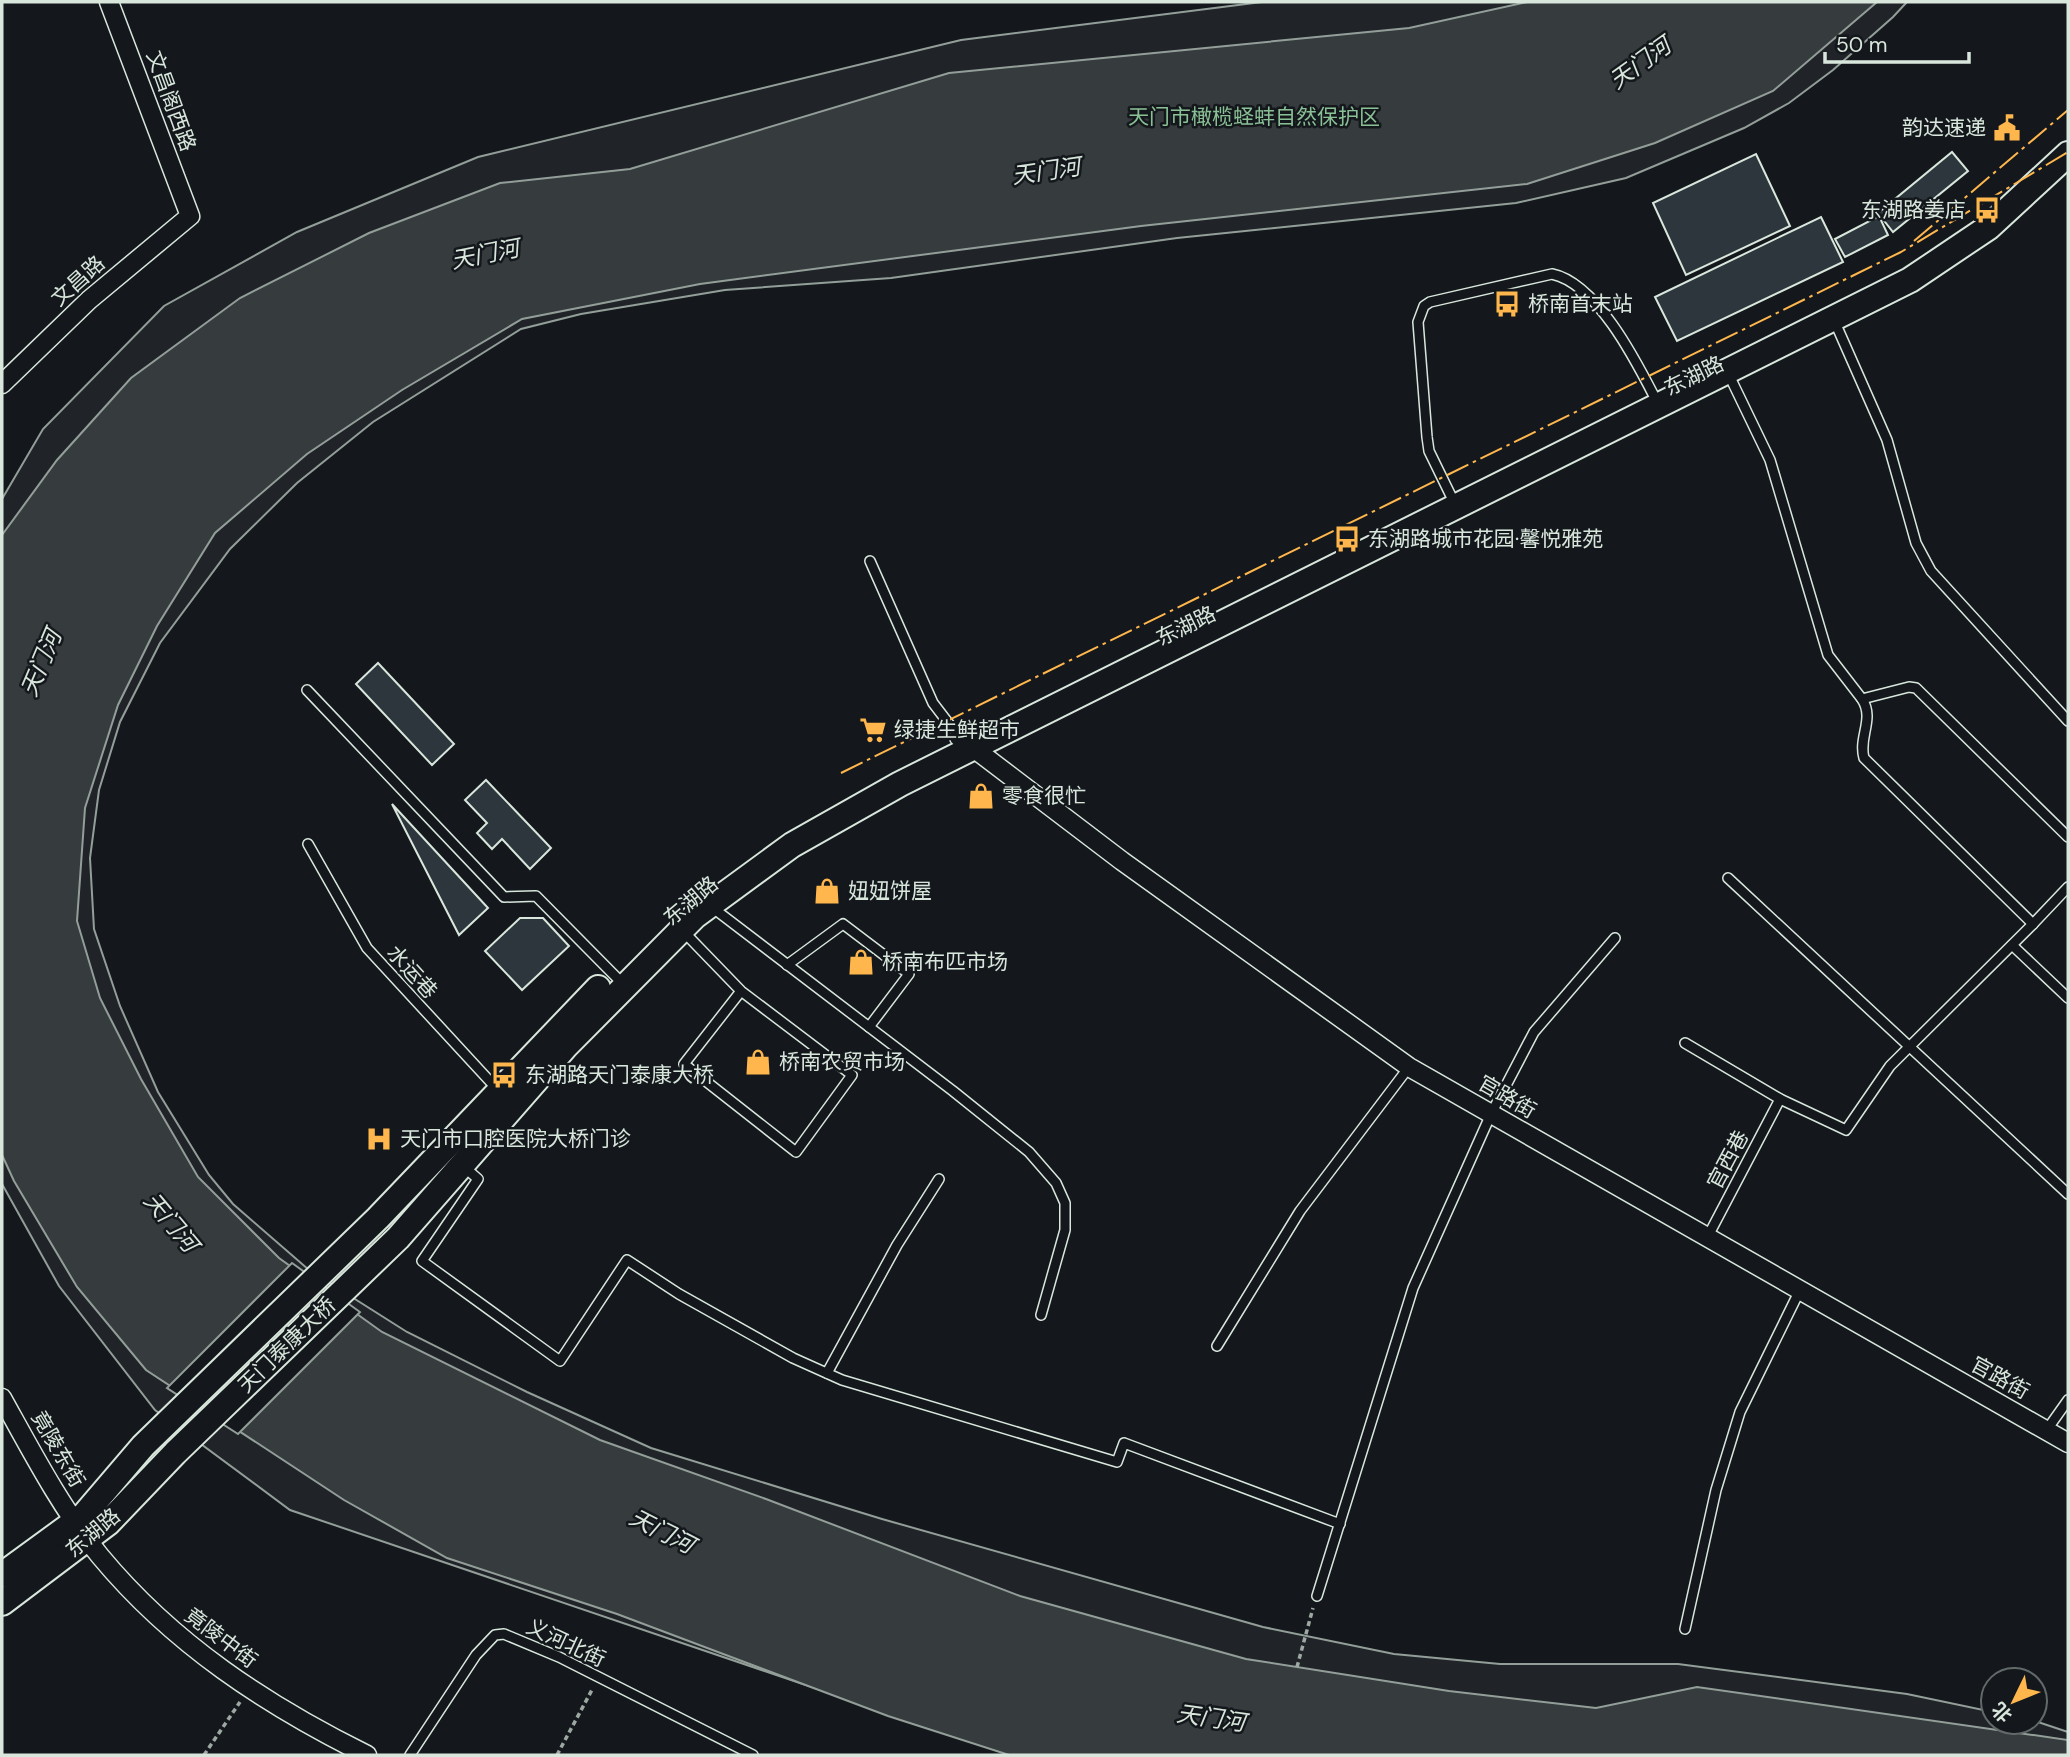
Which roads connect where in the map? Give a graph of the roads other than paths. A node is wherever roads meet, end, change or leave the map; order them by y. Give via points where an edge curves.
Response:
1 (109, 2) edge
2 (2068, 139) edge
3 (2068, 154) edge
4 (190, 216) joint
5 (1834, 320) junction
6 (1728, 373) junction
7 (2, 384) edge
8 (1654, 396) junction
9 (1451, 496) junction
10 (870, 561) dead end
11 (307, 690) dead end
12 (1862, 699) junction
13 (2068, 720) edge
14 (965, 743) junction
15 (2068, 838) edge
16 (308, 844) dead end
17 (1728, 878) dead end
18 (2068, 887) edge
19 (702, 900) junction
20 (2033, 924) junction
21 (681, 929) junction
22 (1615, 938) dead end
23 (2012, 944) junction
24 (787, 965) junction
25 (618, 979) junction
26 (741, 991) junction
27 (2068, 998) edge
28 (869, 1027) junction
29 (1685, 1043) dead end
30 (1909, 1047) junction
31 (1409, 1067) junction
32 (506, 1098) junction
33 (1780, 1099) junction
34 (1491, 1114) junction
35 (462, 1165) junction
36 (939, 1180) dead end
37 (2068, 1194) edge
38 (378, 1218) joint
39 (398, 1238) joint
40 (1707, 1238) junction
41 (1799, 1292) junction
42 (1041, 1315) dead end
43 (1217, 1346) dead end
44 (827, 1373) junction
45 (2, 1398) edge
46 (2068, 1400) edge
47 (2046, 1431) junction
48 (156, 1433) joint
49 (2068, 1443) edge
50 (175, 1453) joint
51 (1340, 1524) junction
52 (82, 1531) junction
53 (2, 1575) edge
54 (1317, 1596) road end
55 (2, 1603) edge
56 (1685, 1629) dead end
57 (367, 1755) edge
58 (410, 1755) edge
59 (753, 1755) edge

1 - 4 street, 文昌阁西路
2 - 8 main road, 东湖路 via 1983,219 1934,256
3 - 5 main road, 东湖路 via 1966,245
4 - 7 street, 文昌路 via 89,300
5 - 6 main road, 东湖路
5 - 13 lane via 1887,440 1916,543 1931,572
6 - 12 lane via 1770,460 1828,655
6 - 14 main road, 东湖路
8 - 9 main road, 东湖路
8 - 9 lane via 1621,335 1574,282 1562,276 1552,274 1430,302 1418,322 1427,438
9 - 14 main road, 东湖路
10 - 14 lane via 933,703
11 - 25 lane via 504,897 536,896
12 - 15 lane via 1916,688
12 - 20 lane via 1868,713 1864,758
14 - 19 main road, 东湖路 via 817,811 749,854
14 - 31 street, 官路街
16 - 32 lane, 水运巷 via 367,948
17 - 30 lane
18 - 20 lane
19 - 21 main road, 东湖路
19 - 24 lane
19 - 25 main road, 东湖路
20 - 23 lane
21 - 25 main road, 东湖路
21 - 26 lane
22 - 34 lane via 1534,1032
23 - 27 lane
23 - 30 lane
24 - 28 lane
24 - 28 lane via 843,924 898,965 909,974
25 - 32 main road, 东湖路
26 - 26 lane via 852,1075 796,1152 684,1064
28 - 42 lane via 1029,1152 1056,1183 1065,1203 1065,1230
29 - 33 lane
30 - 33 lane via 1890,1066 1846,1130
30 - 37 lane
31 - 34 street, 官路街
31 - 43 lane via 1300,1211
32 - 35 main road, 东湖路
32 - 38 main road, 东湖路
33 - 40 lane, 官西巷
34 - 40 street, 官路街
34 - 51 lane via 1413,1288
35 - 39 main road, 东湖路
35 - 44 lane via 478,1179 422,1261 560,1361 627,1261 701,1307
36 - 44 lane via 897,1245
38 - 48 main road, 天门泰康大桥
39 - 50 main road, 天门泰康大桥
40 - 41 street, 官路街
41 - 47 street, 官路街
41 - 56 lane via 1740,1412 1716,1490
44 - 51 lane via 1117,1462 1124,1443
45 - 52 street, 竟陵东街
46 - 47 lane
47 - 49 street, 官路街
48 - 52 main road, 东湖路
50 - 52 main road, 东湖路
51 - 54 lane
52 - 53 main road, 东湖路
52 - 55 main road, 东湖路
52 - 57 street, 竟陵中街 via 125,1585 183,1641 249,1688
58 - 59 lane, 义河北街 via 476,1655 495,1635 516,1639 598,1676

